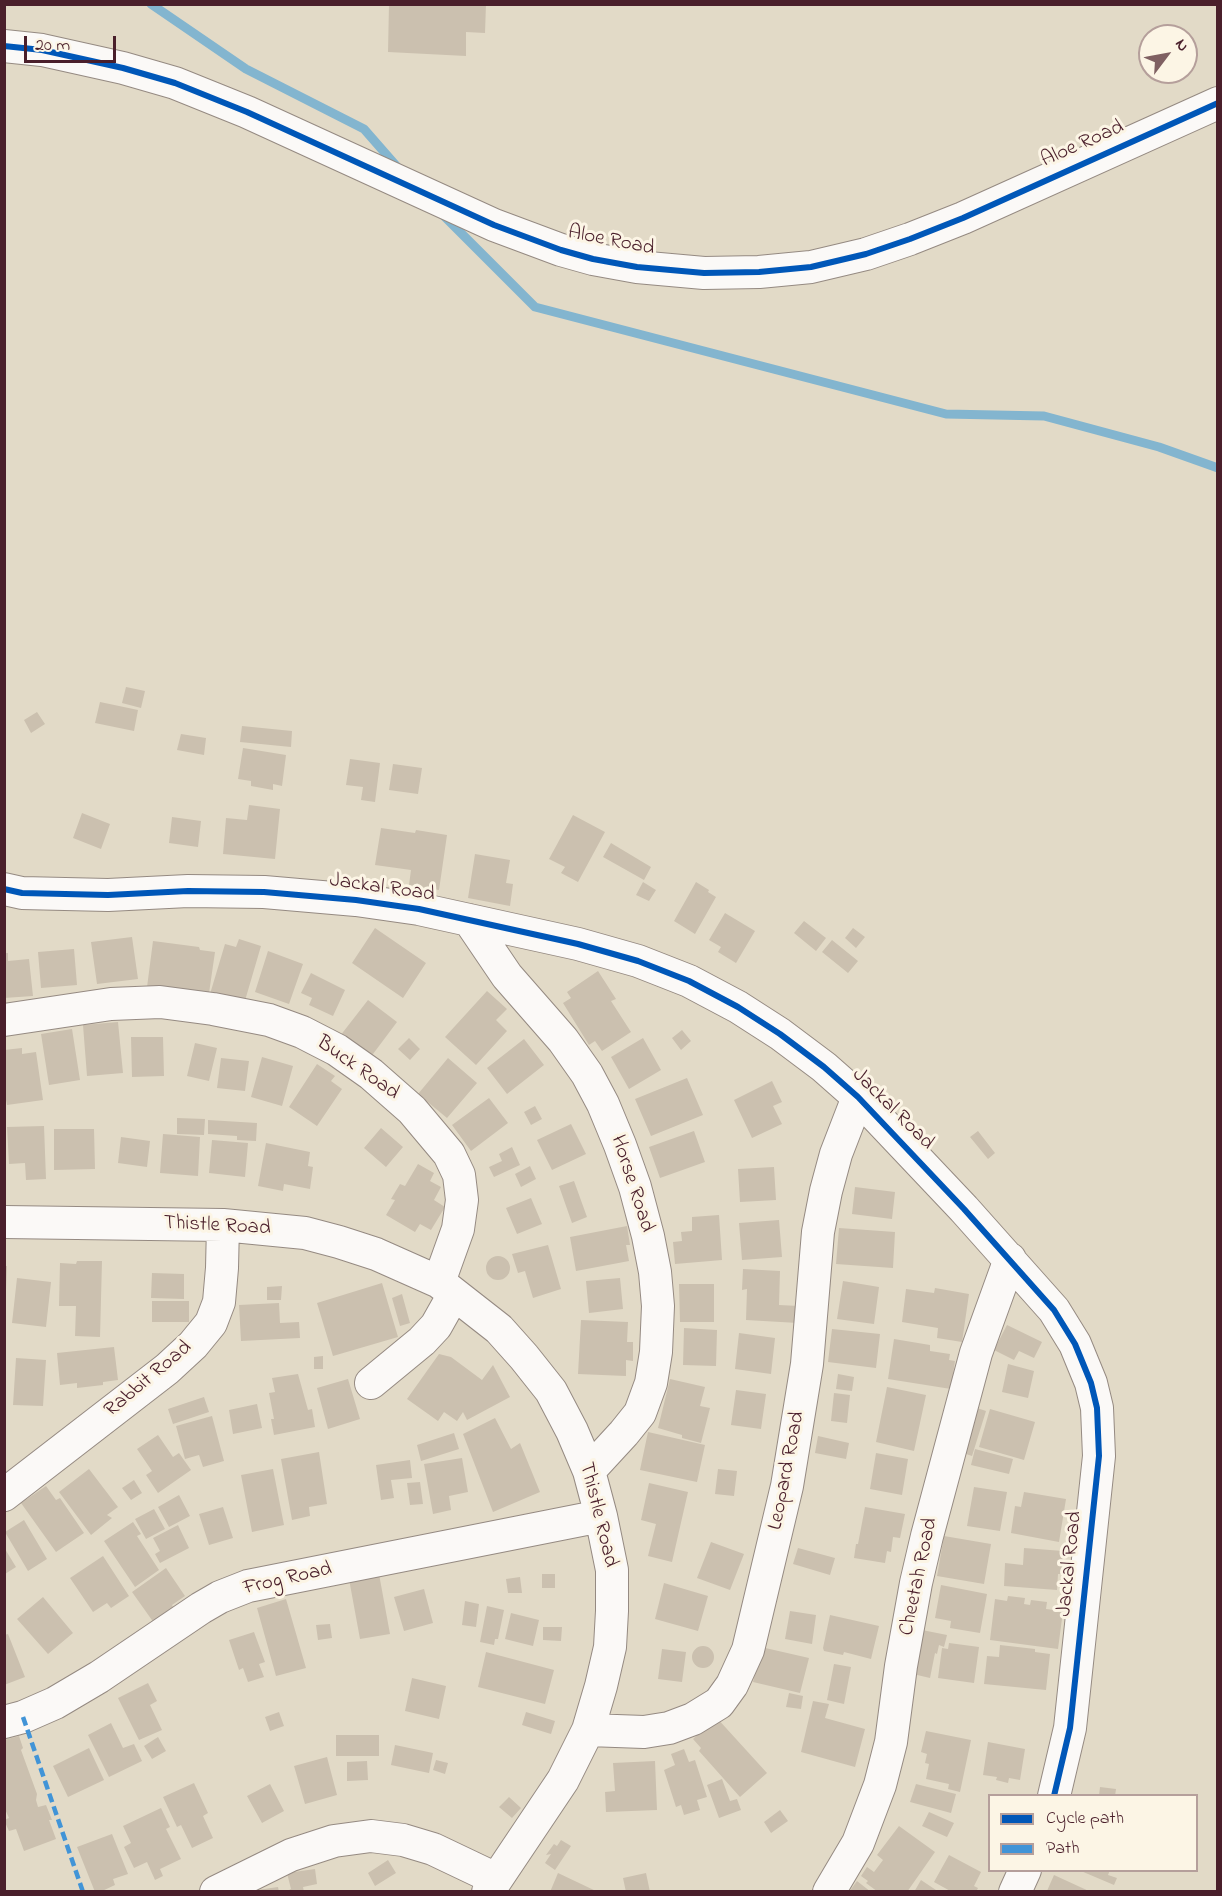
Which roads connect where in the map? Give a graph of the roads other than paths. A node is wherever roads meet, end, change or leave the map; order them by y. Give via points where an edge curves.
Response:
1 (4, 46) edge
2 (1218, 103) edge
3 (4, 889) edge
4 (469, 920) junction
5 (4, 1020) edge
6 (858, 1097) junction
7 (4, 1222) edge
8 (223, 1225) junction
9 (1010, 1259) junction
10 (446, 1288) junction
11 (371, 1383) dead end
12 (589, 1472) junction
13 (4, 1496) edge
14 (601, 1516) junction
15 (4, 1722) edge
16 (588, 1730) junction
17 (1054, 1794) edge
18 (1024, 1872) edge
19 (492, 1886) edge
20 (216, 1892) edge
21 (829, 1892) edge
22 (1015, 1892) edge

1 - 2 street, Aloe Road via 42,50 175,83 494,225 561,250 637,267 704,273 811,267 866,254 963,218
3 - 4 street, Jackal Road via 108,895 264,892 356,900
4 - 6 street, Jackal Road via 578,944 689,981 780,1034
4 - 12 street, Horse Road via 507,976 587,1074 620,1145 648,1236 658,1306 651,1383 640,1413
5 - 10 street, Buck Road via 111,1004 160,1002 269,1020 337,1050 412,1110 449,1154 459,1176 462,1200
6 - 9 street, Jackal Road
6 - 16 street, Leopard Road via 826,1191 818,1232 807,1364 787,1486 748,1650 719,1703 693,1719 644,1732
7 - 8 street, Thistle Road
8 - 10 street, Thistle Road via 305,1233 376,1254
8 - 13 street, Rabbit Road via 219,1302 211,1323 167,1369
9 - 17 street, Jackal Road via 1054,1310 1075,1344 1097,1408 1099,1456 1071,1716
9 - 21 street, Cheetah Road via 976,1353 927,1536 880,1785 858,1843
10 - 11 street, Buck Road via 436,1326
10 - 12 street, Thistle Road via 499,1329 551,1391
12 - 14 street, Thistle Road
14 - 15 street, Frog Road via 248,1586 201,1608 55,1703
14 - 16 street, Thistle Road via 612,1570 610,1647
16 - 19 street, Thistle Road via 563,1780
18 - 22 street
19 - 20 street via 433,1849 371,1836 334,1841 291,1855

